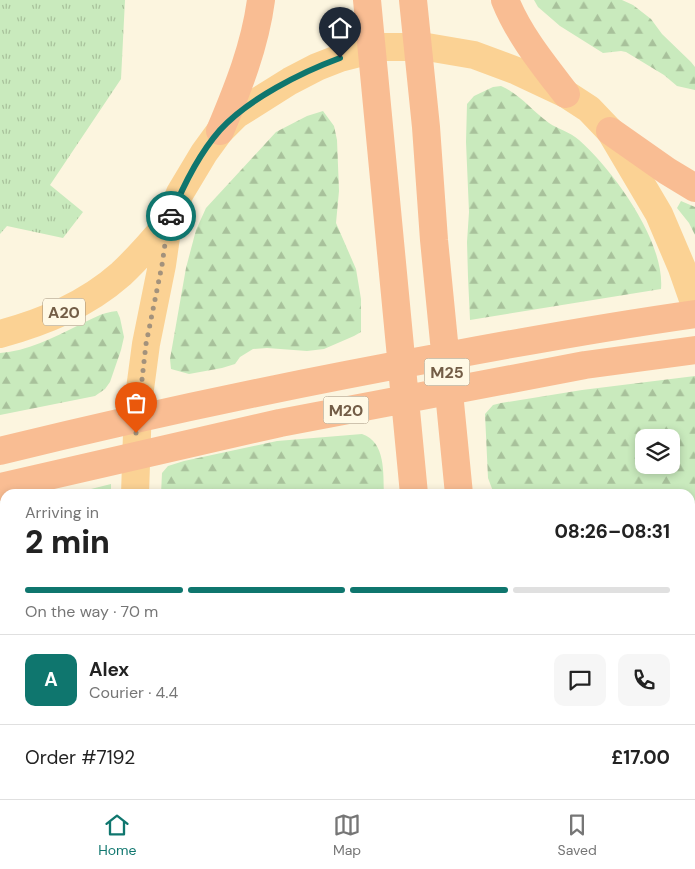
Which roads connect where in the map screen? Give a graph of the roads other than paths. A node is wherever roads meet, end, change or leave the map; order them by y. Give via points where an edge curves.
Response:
1 (261, 0) edge
2 (367, 0) edge
3 (413, 0) edge
4 (505, 0) edge
5 (566, 94) junction
6 (220, 130) junction
7 (610, 131) junction
8 (695, 188) edge
9 (168, 223) junction
10 (695, 305) edge
11 (695, 314) edge
12 (0, 334) edge
13 (695, 350) edge
14 (0, 450) edge
15 (459, 486) edge
16 (0, 487) edge
17 (135, 489) edge
18 (414, 489) edge

1 - 6 highway via 248,61
2 - 18 highway, M25
3 - 15 highway, M25
4 - 5 highway via 527,43
5 - 6 highway via 474,55 427,48 383,47 317,67 236,115
5 - 7 highway via 589,110
6 - 9 highway via 180,193
7 - 8 highway
7 - 10 highway via 658,214
9 - 12 highway, A20 via 120,275 87,299 35,324
9 - 17 highway via 142,372
11 - 14 highway, M20 via 602,327 320,379
13 - 16 highway, M20 via 585,365 280,423

